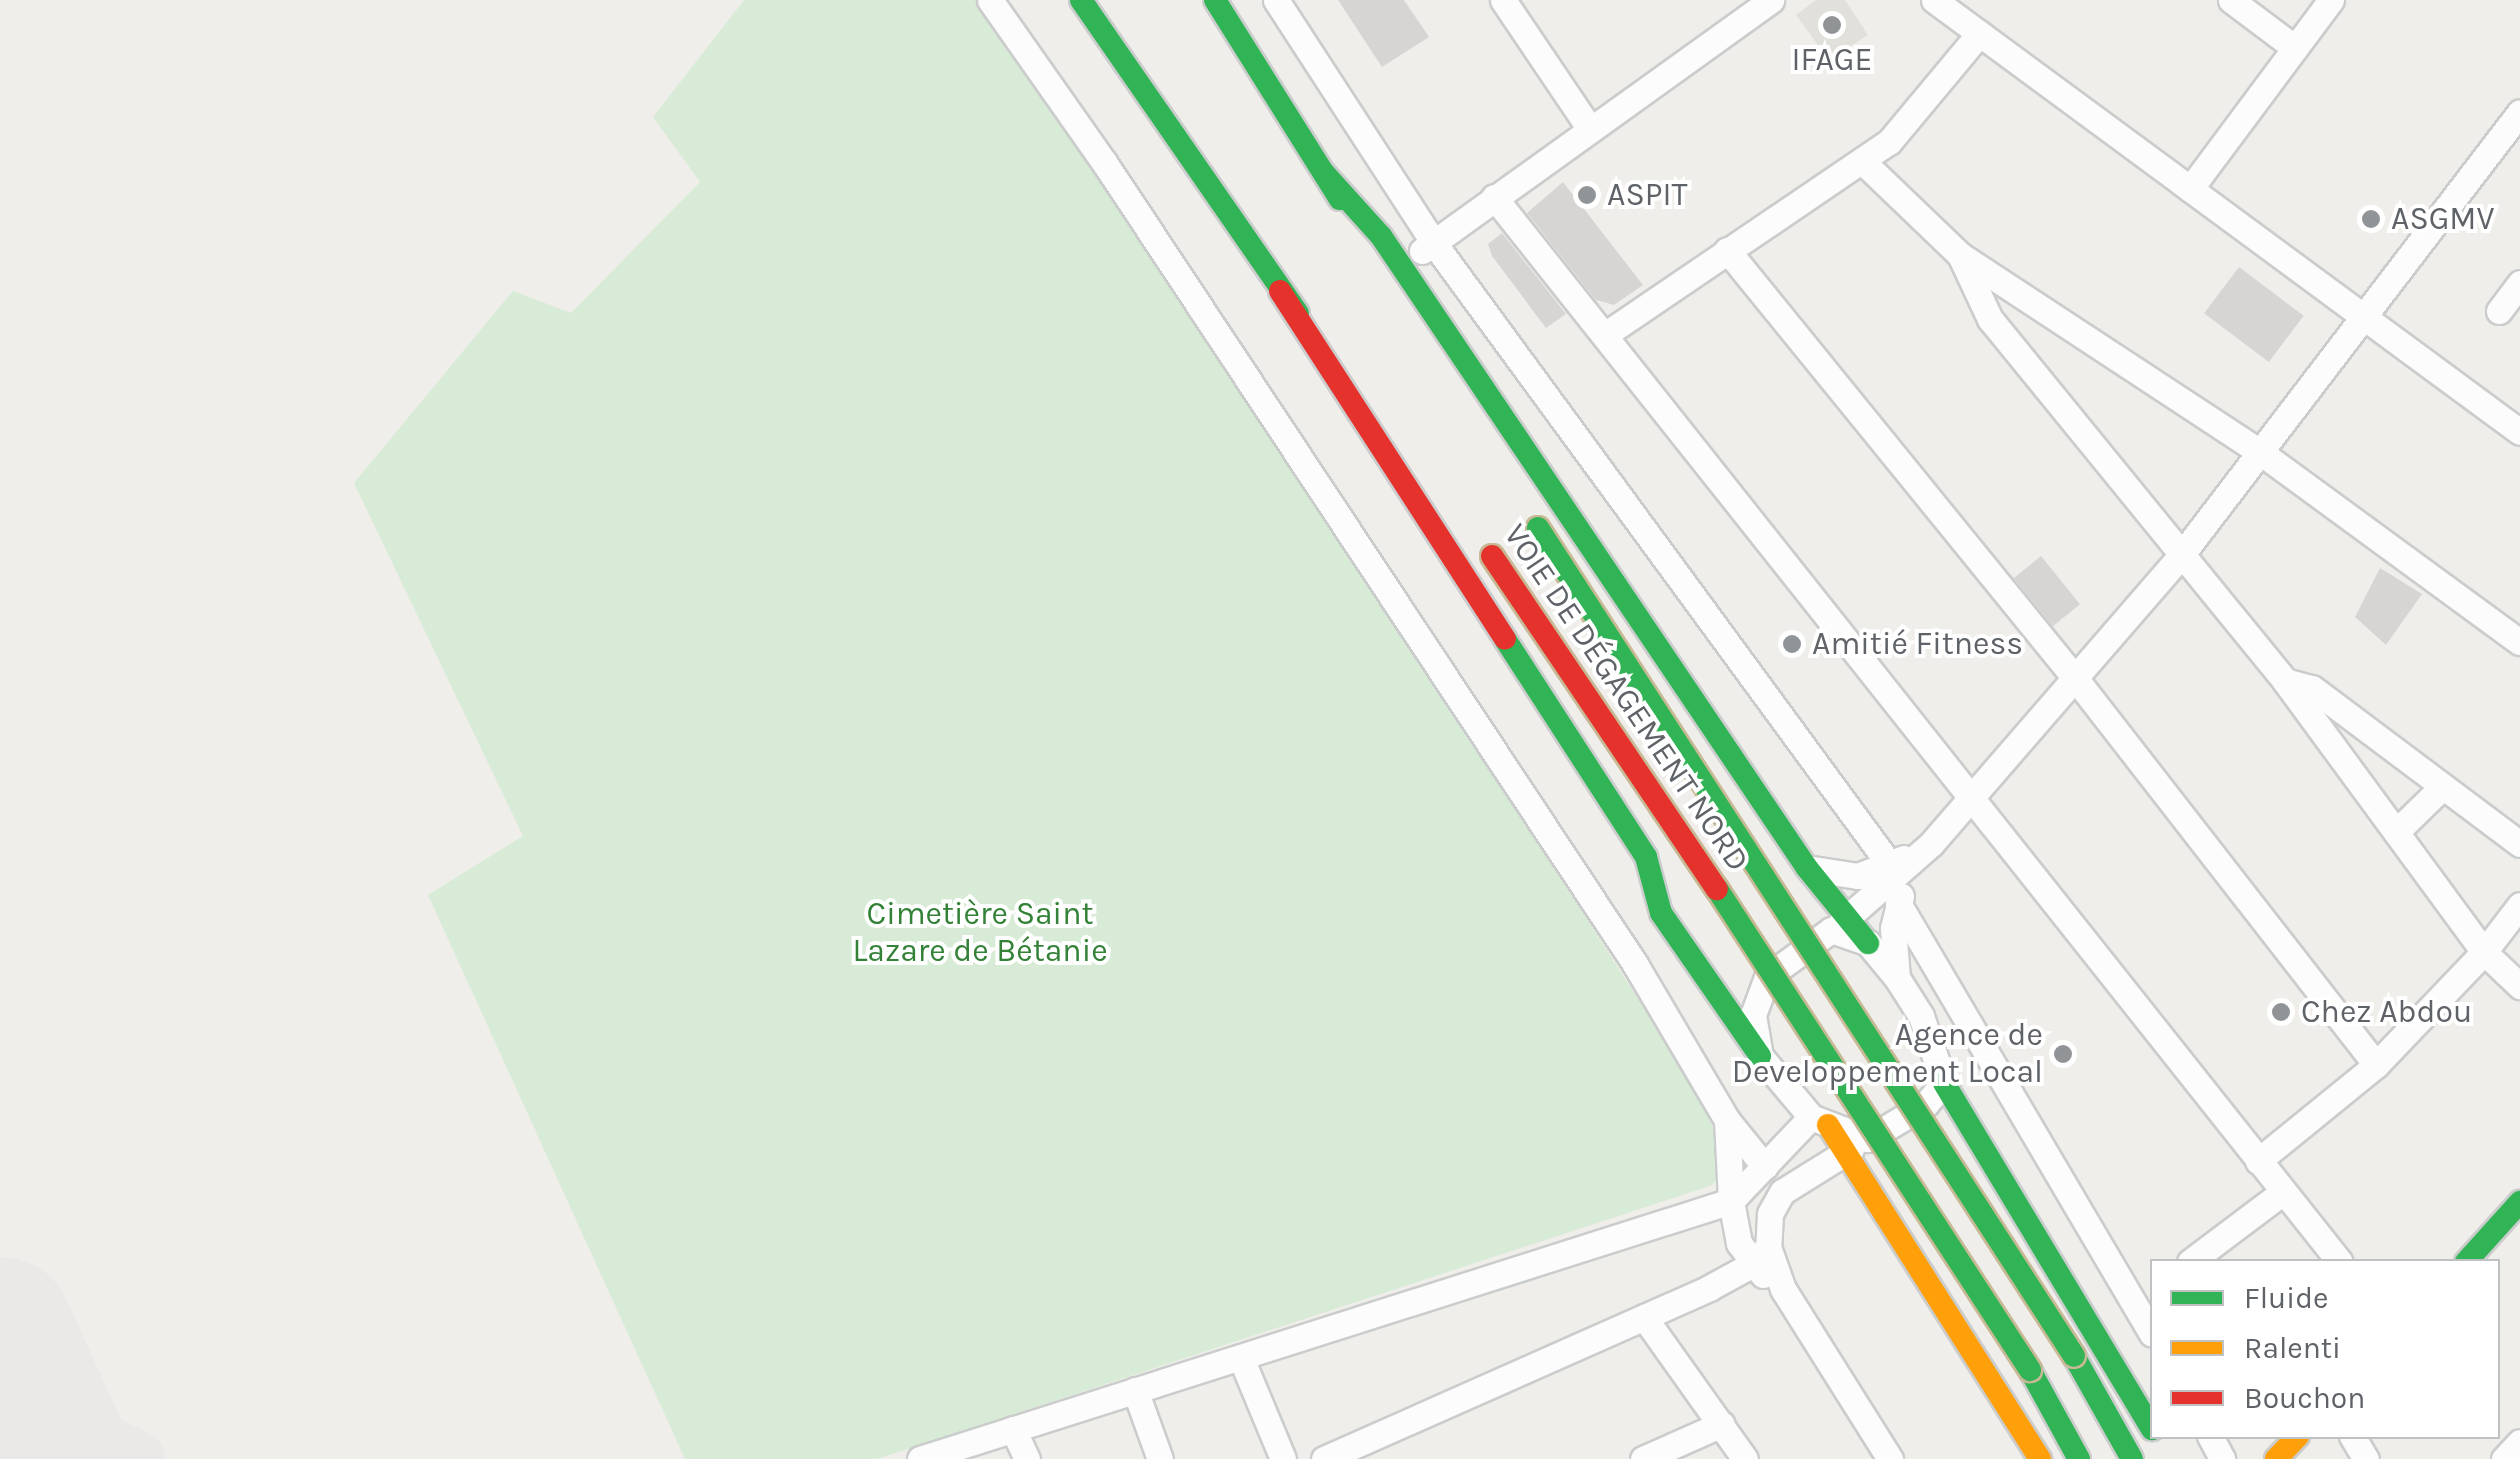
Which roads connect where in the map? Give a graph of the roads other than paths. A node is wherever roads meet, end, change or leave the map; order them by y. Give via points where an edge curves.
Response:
1 (990, 0) edge
2 (1080, 0) edge
3 (1216, 0) edge
4 (1276, 0) edge
5 (1503, 0) edge
6 (1771, 0) edge
7 (1934, 0) edge
8 (2231, 0) edge
9 (2331, 0) edge
10 (1979, 34) junction
11 (2295, 48) junction
12 (2520, 112) edge
13 (1590, 130) junction
14 (1862, 161) junction
15 (1324, 173) junction
16 (2190, 189) junction
17 (1494, 198) junction
18 (1433, 242) junction
19 (1726, 250) junction
20 (1960, 255) junction
21 (1401, 266) junction
22 (2520, 283) edge
23 (1280, 291) junction
24 (2500, 312) dead end
25 (2364, 317) junction
26 (1606, 334) junction
27 (1474, 420) dead end
28 (2520, 432) edge
29 (2260, 452) junction
30 (1433, 481) dead end
31 (1533, 520) dead end
32 (1486, 548) dead end
33 (2182, 554) junction
34 (2516, 632) edge
35 (2074, 678) junction
36 (2284, 681) junction
37 (2440, 789) junction
38 (1972, 796) junction
39 (2396, 832) junction
40 (1930, 844) junction
41 (2520, 844) edge
42 (1890, 866) junction
43 (1807, 868) junction
44 (1898, 903) junction
45 (2520, 905) edge
46 (1840, 924) junction
47 (2484, 952) junction
48 (1897, 978) junction
49 (2520, 986) edge
50 (1760, 1056) junction
51 (2376, 1066) junction
52 (1944, 1083) junction
53 (1728, 1120) junction
54 (1820, 1121) junction
55 (1868, 1139) junction
56 (1843, 1154) junction
57 (2258, 1161) junction
58 (1765, 1167) junction
59 (2282, 1192) junction
60 (1732, 1202) junction
61 (2520, 1202) edge
62 (1761, 1256) junction
63 (2194, 1259) edge
64 (2338, 1259) edge
65 (2469, 1259) edge
66 (2144, 1296) edge
67 (1644, 1316) junction
68 (2150, 1324) edge
69 (1241, 1358) junction
70 (1135, 1390) junction
71 (1722, 1424) junction
72 (2150, 1426) edge
73 (1014, 1429) junction
74 (2295, 1439) edge
75 (2520, 1442) edge
76 (1740, 1457) edge
77 (920, 1459) edge
78 (1027, 1459) edge
79 (1160, 1459) edge
80 (1282, 1459) edge
81 (1324, 1459) edge
82 (1643, 1459) edge
83 (1890, 1459) edge
84 (2040, 1459) edge
85 (2078, 1459) edge
86 (2132, 1459) edge
87 (2276, 1459) edge
88 (2504, 1459) edge

1 - 53 street via 1635,964
2 - 23 main road
3 - 15 main road
4 - 18 street
5 - 13 street
6 - 13 street
7 - 10 street
8 - 11 street
9 - 11 street
10 - 14 street via 1920,111
10 - 16 street
11 - 16 street
12 - 25 street
13 - 17 street
14 - 19 street
14 - 20 street
15 - 21 main road
15 - 27 main road
16 - 25 street
17 - 18 street
17 - 26 street
18 - 21 street
18 - 42 street
19 - 26 street
19 - 35 street
20 - 29 street
20 - 33 street via 1990,320
21 - 43 main road
22 - 24 street
23 - 30 main road
23 - 50 main road via 1646,856 1662,913
25 - 28 street
25 - 29 street
26 - 38 street
29 - 33 street
29 - 34 street
31 - 86 main road, VOIE DE DÉGAGEMENT NORD, bridge via 2074,1356
32 - 85 main road, VOIE DE DÉGAGEMENT NORD, bridge via 1868,1114 2030,1370
33 - 35 street
33 - 36 street
35 - 38 street
35 - 51 street
36 - 37 street via 2312,688
36 - 39 street
37 - 39 street
37 - 41 street
38 - 40 street
38 - 57 street
39 - 47 street
40 - 42 street
40 - 44 street
40 - 46 street
42 - 43 street via 1858,876
43 - 46 main road
44 - 48 street
44 - 66 street
45 - 47 street
46 - 48 street via 1868,943
46 - 50 street via 1767,977 1753,1015
47 - 49 street
47 - 51 street
48 - 52 street via 1921,1016
50 - 54 street
51 - 57 street
52 - 55 street via 1926,1104
52 - 72 main road
53 - 58 street
53 - 60 street
54 - 55 street
54 - 56 main road
54 - 58 street
55 - 56 street
56 - 62 street via 1782,1192
56 - 84 main road
57 - 59 street
58 - 60 street
59 - 63 street
59 - 64 street
60 - 62 street via 1738,1242
60 - 69 street
61 - 65 main road
62 - 67 street
62 - 83 street
66 - 68 street
67 - 71 street
67 - 81 street
69 - 70 street
69 - 80 street
70 - 73 street
70 - 79 street
71 - 76 street
71 - 82 street
73 - 77 street
73 - 78 street
74 - 87 main road
75 - 88 street

